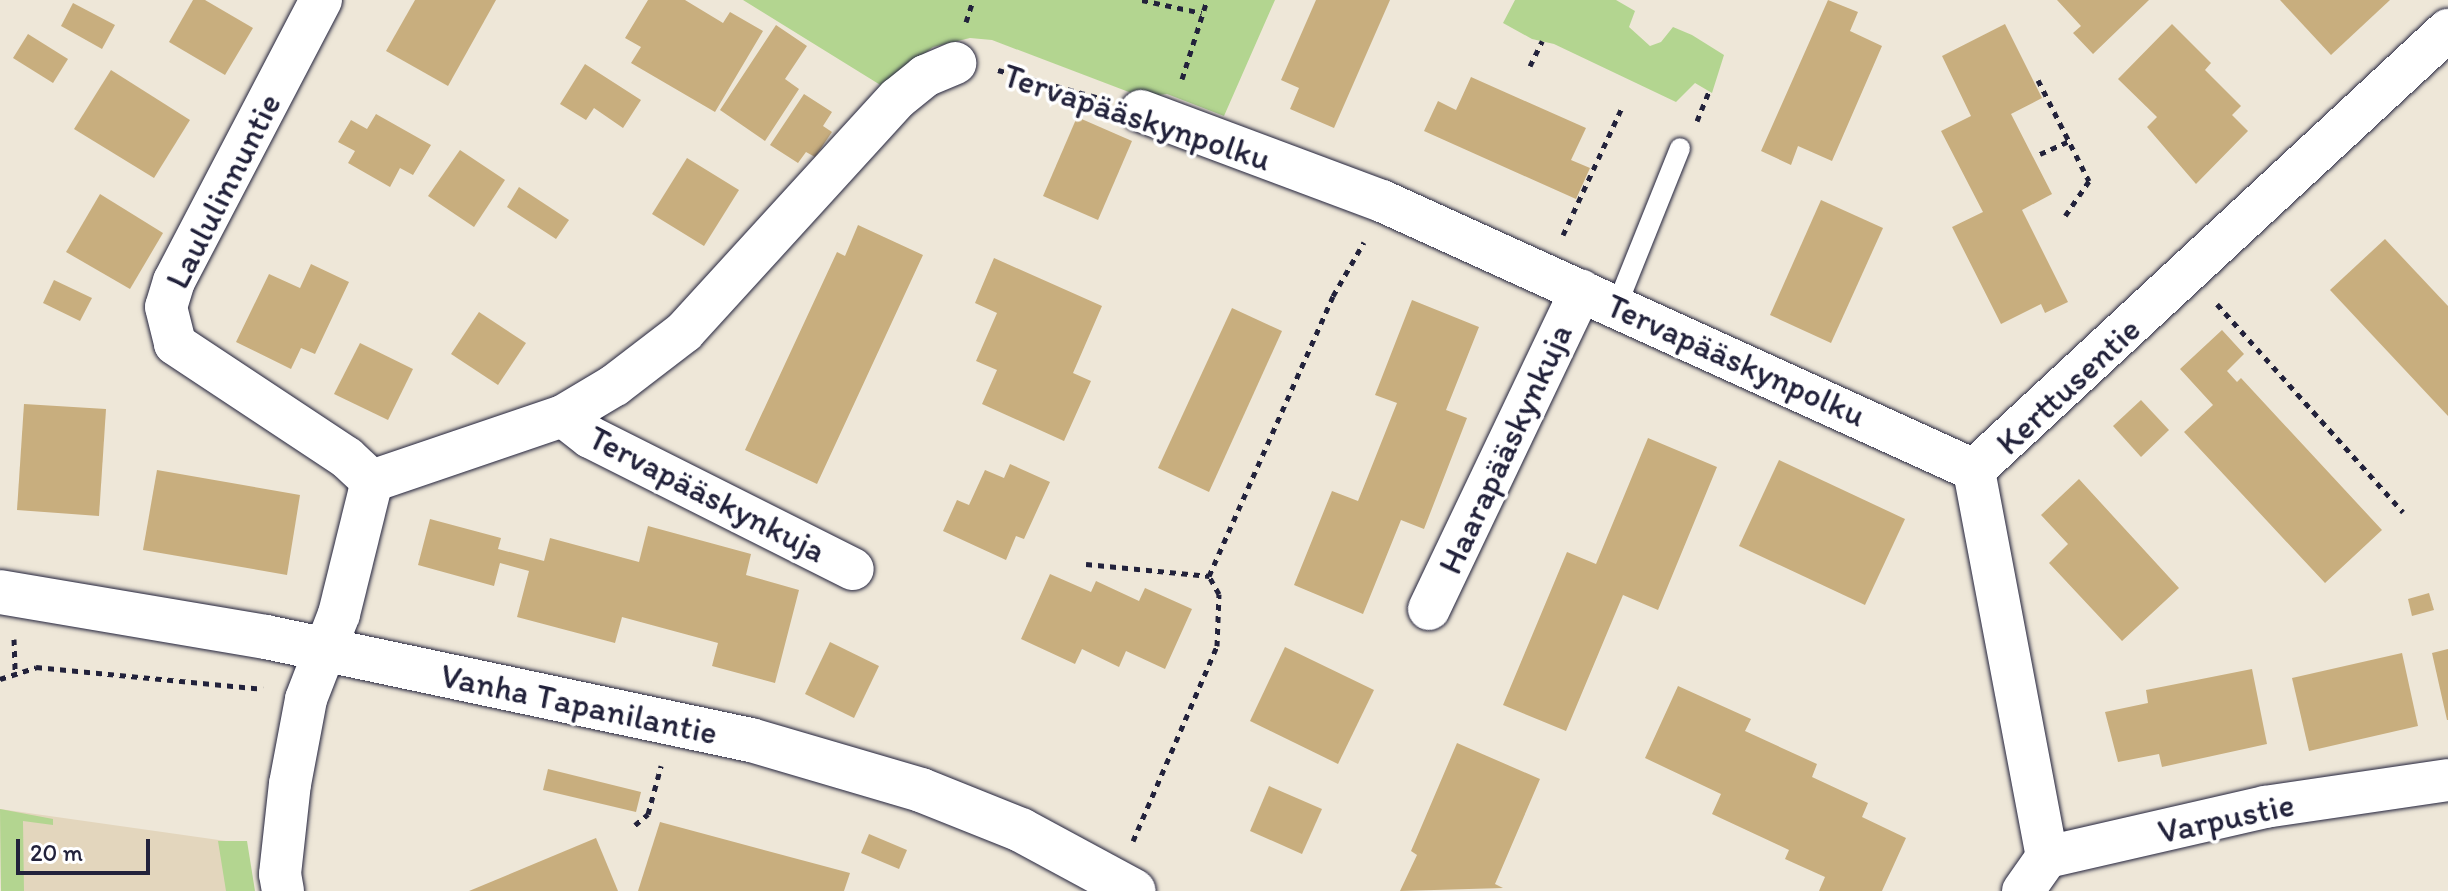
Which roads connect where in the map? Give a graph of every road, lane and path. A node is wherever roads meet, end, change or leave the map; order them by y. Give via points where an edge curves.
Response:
1 (321, 0) edge
2 (1142, 0) edge
3 (1207, 0) edge
4 (1202, 13) junction
5 (2448, 30) edge
6 (1542, 41) dead end
7 (955, 63) joint
8 (1530, 66) dead end
9 (2038, 80) dead end
10 (1709, 91) dead end
11 (1623, 105) dead end
12 (1141, 111) joint
13 (1185, 127) junction
14 (1686, 141) joint
15 (2069, 141) junction
16 (2040, 154) dead end
17 (2065, 216) dead end
18 (1366, 239) dead end
19 (1581, 290) junction
20 (2206, 291) dead end
21 (563, 416) junction
22 (1974, 470) junction
23 (372, 481) junction
24 (2403, 512) dead end
25 (1086, 564) dead end
26 (853, 569) dead end
27 (1209, 576) junction
28 (0, 592) edge
29 (1429, 609) dead end
30 (324, 652) junction
31 (0, 679) edge
32 (306, 699) junction
33 (648, 758) dead end
34 (662, 761) junction
35 (676, 764) dead end
36 (2448, 780) edge
37 (635, 825) dead end
38 (2047, 857) junction
39 (1132, 870) edge
40 (283, 891) edge
41 (2023, 891) edge

1 - 23 street, Laululinnuntie via 174,281 166,307 175,344 347,458
2 - 4 path
3 - 4 path
4 - 13 path via 1179,90
5 - 22 street, Kerttusentie
6 - 8 path
7 - 12 path, Tervapääskynpolku via 1037,77
7 - 21 street, Tervapääskynpolku via 925,76 898,98 684,332 615,385
9 - 15 path
10 - 14 path
11 - 19 path
12 - 13 street, Tervapääskynpolku
13 - 19 street, Tervapääskynpolku via 1370,196
14 - 19 lane
15 - 16 path
15 - 17 path via 2089,181
18 - 27 path via 1333,296
19 - 22 street, Tervapääskynpolku
19 - 29 street, Haarapääskynkuja
20 - 24 path
21 - 23 street, Tervapääskynpolku
21 - 26 street, Tervapääskynkuja via 590,437
22 - 38 street, Kerttusentie
23 - 30 street
25 - 27 path
27 - 39 path via 1219,594 1217,646
28 - 30 street, Vanha Tapanilantie via 266,637
30 - 32 street
30 - 39 street, Vanha Tapanilantie via 751,740 921,790
31 - 32 path via 36,667 255,687
32 - 40 street via 280,874
33 - 34 path
34 - 35 path
34 - 37 path via 648,814
36 - 38 street, Varpustie via 2265,807
38 - 41 street

